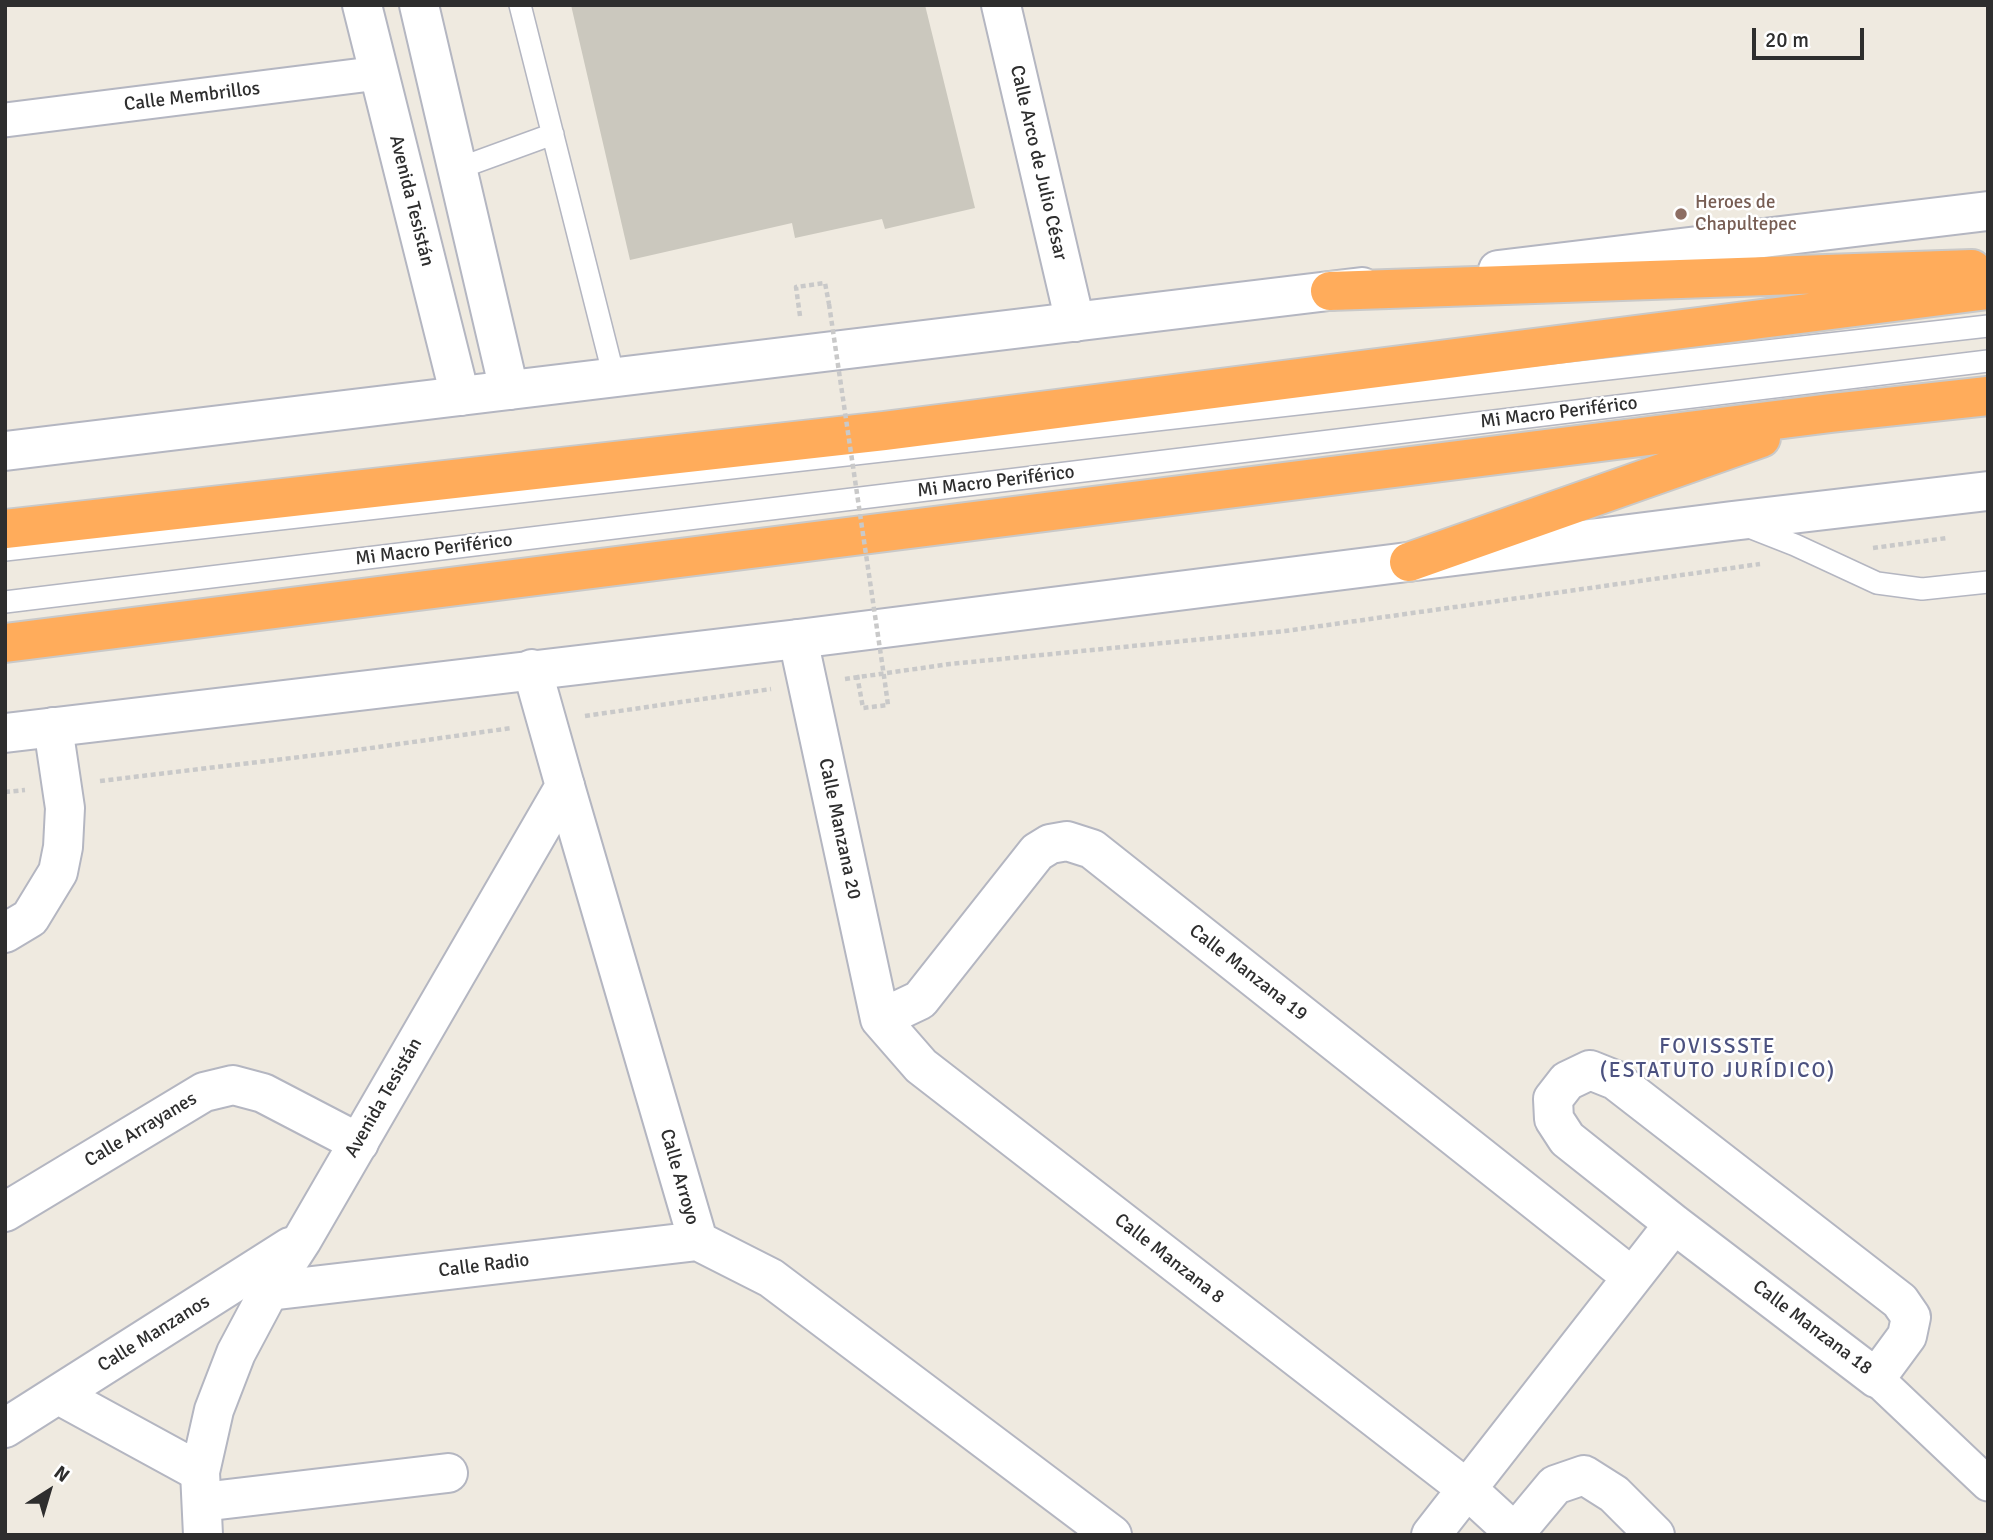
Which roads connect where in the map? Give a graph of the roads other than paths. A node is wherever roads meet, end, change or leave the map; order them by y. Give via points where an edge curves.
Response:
1 (362, 5) edge
2 (419, 5) edge
3 (520, 5) edge
4 (1002, 5) edge
5 (379, 73) junction
6 (5, 120) edge
7 (553, 134) junction
8 (457, 169) junction
9 (1988, 211) edge
10 (1988, 269) edge
11 (1988, 290) edge
12 (1330, 291) junction
13 (1075, 322) junction
14 (1988, 326) edge
15 (1988, 361) edge
16 (614, 377) junction
17 (509, 390) junction
18 (460, 396) junction
19 (1988, 396) edge
20 (1831, 413) junction
21 (5, 451) edge
22 (1988, 491) edge
23 (1732, 521) junction
24 (5, 529) edge
25 (5, 550) edge
26 (1409, 562) junction
27 (1988, 582) edge
28 (5, 602) edge
29 (798, 639) junction
30 (5, 643) edge
31 (532, 669) junction
32 (53, 727) junction
33 (5, 733) edge
34 (565, 786) junction
35 (18, 926) edge
36 (880, 1018) junction
37 (359, 1143) junction
38 (5, 1212) edge
39 (1674, 1224) junction
40 (302, 1240) junction
41 (698, 1241) junction
42 (1632, 1277) junction
43 (269, 1291) junction
44 (1875, 1378) junction
45 (59, 1395) junction
46 (5, 1428) edge
47 (448, 1473) dead end
48 (1988, 1483) edge
49 (1467, 1489) junction
50 (202, 1503) edge
51 (1075, 1520) edge
52 (1516, 1534) edge
53 (1112, 1535) edge
54 (1431, 1535) edge
55 (1655, 1535) edge

1 - 5 street, Avenida Tesistán
2 - 8 street
3 - 7 lane
4 - 13 street, Calle Arco de Julio César
5 - 6 street, Calle Membrillos
5 - 18 street, Avenida Tesistán
7 - 8 lane
7 - 16 lane
8 - 17 street
9 - 12 street
10 - 12 highway
11 - 24 highway via 884,431
12 - 13 street
13 - 16 street
14 - 25 lane, Mi Macro Periférico
15 - 28 lane, Mi Macro Periférico
16 - 17 street
17 - 18 street
18 - 21 street
19 - 20 highway
20 - 26 highway
20 - 30 highway
22 - 23 street
23 - 26 street
23 - 27 lane via 1877,583 1922,589
26 - 29 street
29 - 31 street
29 - 36 street, Calle Manzana 20
31 - 32 street
31 - 34 street
32 - 33 street
32 - 35 street via 65,808 63,846 58,872
34 - 37 street, Avenida Tesistán
34 - 41 street, Calle Arroyo
36 - 42 street, Calle Manzana 19 via 920,1000 1037,852 1067,841 1093,849
36 - 49 street, Calle Manzana 8 via 921,1066
37 - 38 street, Calle Arrayanes via 263,1093 233,1085 204,1092
37 - 40 street, Avenida Tesistán
39 - 42 street
39 - 44 street, Calle Manzana 18
39 - 44 street, Calle Manzana 18 via 1567,1139 1554,1119 1553,1099 1567,1081 1590,1070 1615,1080 1900,1301 1911,1317 1907,1336
40 - 43 street, Avenida Tesistán
40 - 45 street, Calle Manzanos
41 - 43 street, Calle Radio
41 - 51 street, Calle Arroyo via 771,1278
42 - 49 street
43 - 50 street, Avenida Tesistán via 236,1353 214,1410
44 - 48 street
45 - 46 street, Calle Manzanos
45 - 50 street
47 - 50 street
49 - 52 street, Calle Manzana 8
49 - 54 street
51 - 53 street, Calle Arroyo
52 - 55 street via 1555,1485 1584,1475 1614,1494

